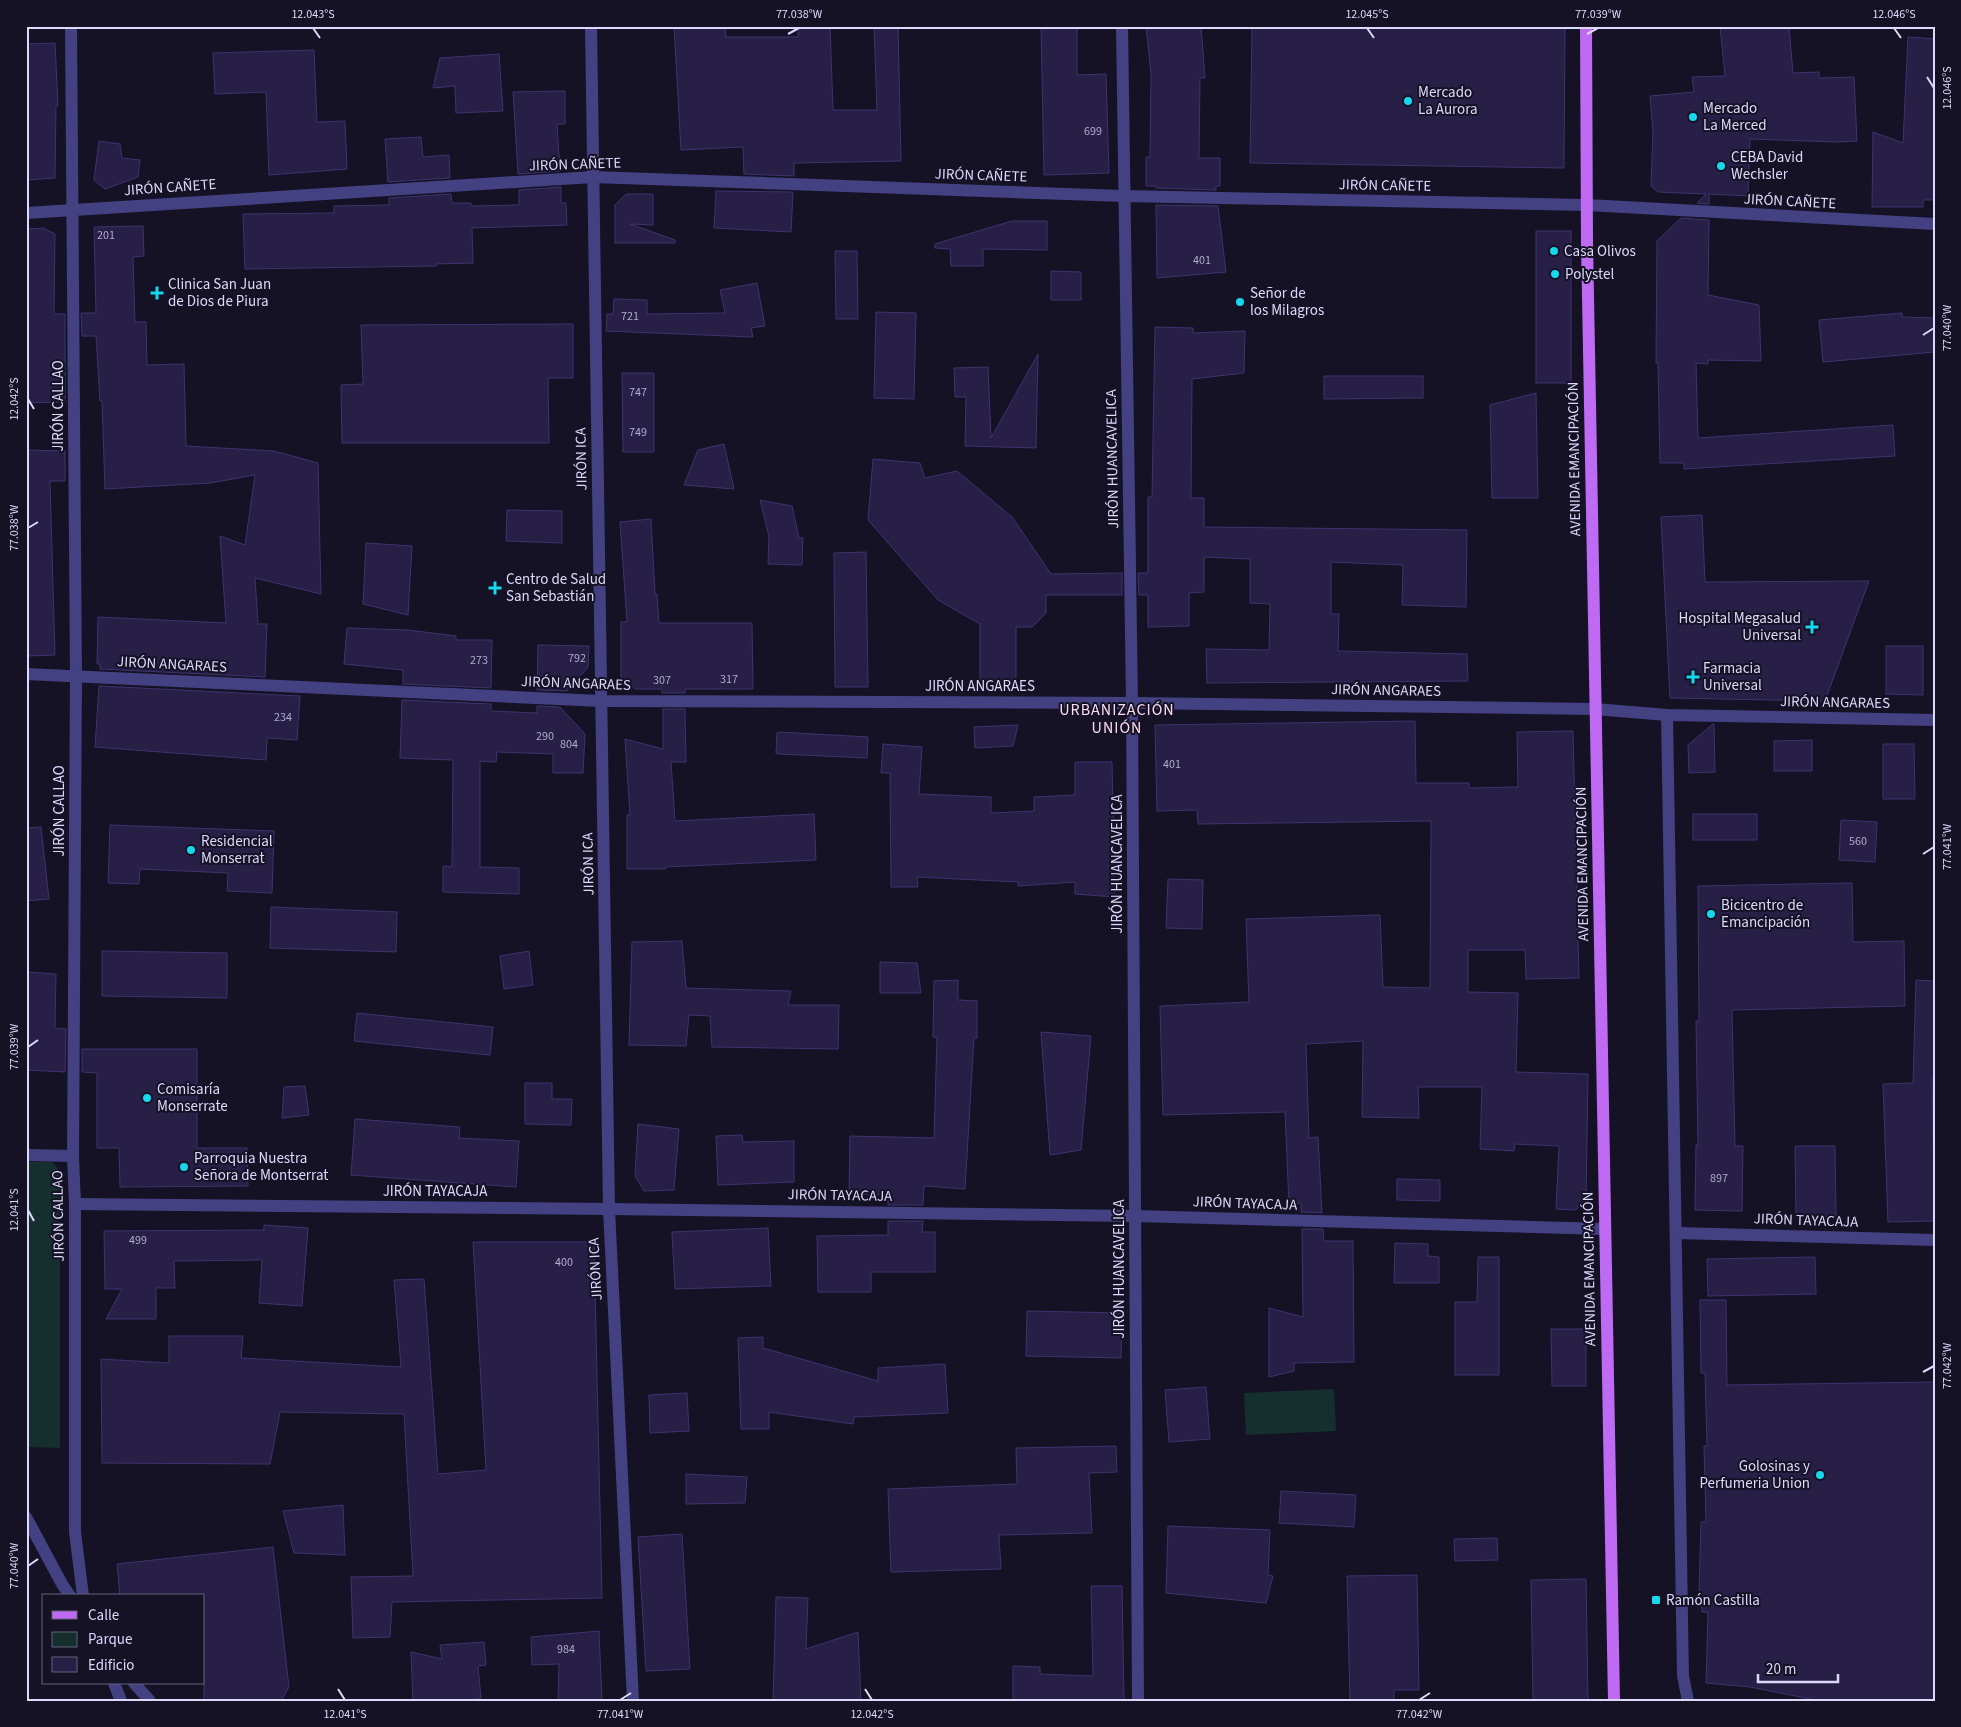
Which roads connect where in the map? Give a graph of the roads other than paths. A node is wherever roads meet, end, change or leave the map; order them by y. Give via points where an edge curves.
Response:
1 (71, 26) edge
2 (591, 26) edge
3 (1122, 26) edge
4 (1586, 26) edge
5 (593, 177) junction
6 (1124, 196) junction
7 (1587, 205) junction
8 (72, 209) junction
9 (26, 213) edge
10 (1935, 224) edge
11 (26, 674) edge
12 (76, 676) junction
13 (601, 701) junction
14 (1132, 703) junction
15 (1595, 709) junction
16 (1667, 715) junction
17 (1935, 720) edge
18 (26, 1155) edge
19 (73, 1156) junction
20 (75, 1204) junction
21 (609, 1209) junction
22 (1135, 1216) junction
23 (1605, 1230) junction
24 (1676, 1233) junction
25 (1935, 1240) edge
26 (26, 1517) edge
27 (69, 1594) edge
28 (84, 1594) edge
29 (114, 1684) edge
30 (135, 1684) edge
31 (121, 1701) edge
32 (150, 1701) edge
33 (633, 1701) edge
34 (1138, 1701) edge
35 (1614, 1701) edge
36 (1688, 1701) edge

1 - 8 street, JIRÓN CALLAO
2 - 5 street, JIRÓN ICA
3 - 6 street, JIRÓN HUANCAVELICA
4 - 7 main road, AVENIDA EMANCIPACIÓN
5 - 6 street, JIRÓN CAÑETE
5 - 8 street, JIRÓN CAÑETE
5 - 13 street, JIRÓN ICA
6 - 7 street, JIRÓN CAÑETE
6 - 14 street, JIRÓN HUANCAVELICA
7 - 10 street, JIRÓN CAÑETE
7 - 15 main road, AVENIDA EMANCIPACIÓN
8 - 9 street, JIRÓN CAÑETE
8 - 12 street, JIRÓN CALLAO
11 - 12 street, JIRÓN ANGARAES
12 - 13 street, JIRÓN ANGARAES
12 - 19 street, JIRÓN CALLAO
13 - 14 street, JIRÓN ANGARAES
13 - 21 street, JIRÓN ICA
14 - 15 street, JIRÓN ANGARAES
14 - 22 street, JIRÓN HUANCAVELICA
15 - 16 street, JIRÓN ANGARAES
15 - 23 main road, AVENIDA EMANCIPACIÓN
16 - 17 street, JIRÓN ANGARAES
16 - 24 street
18 - 19 street
19 - 20 street, JIRÓN CALLAO
20 - 21 street, JIRÓN TAYACAJA
20 - 28 street, JIRÓN CALLAO via 75,1532
21 - 22 street, JIRÓN TAYACAJA
21 - 33 street, JIRÓN ICA
22 - 23 street, JIRÓN TAYACAJA
22 - 34 street, JIRÓN HUANCAVELICA
23 - 35 main road, AVENIDA EMANCIPACIÓN
24 - 25 street, JIRÓN TAYACAJA
24 - 36 street via 1683,1676
26 - 27 street
29 - 31 street
30 - 32 street

